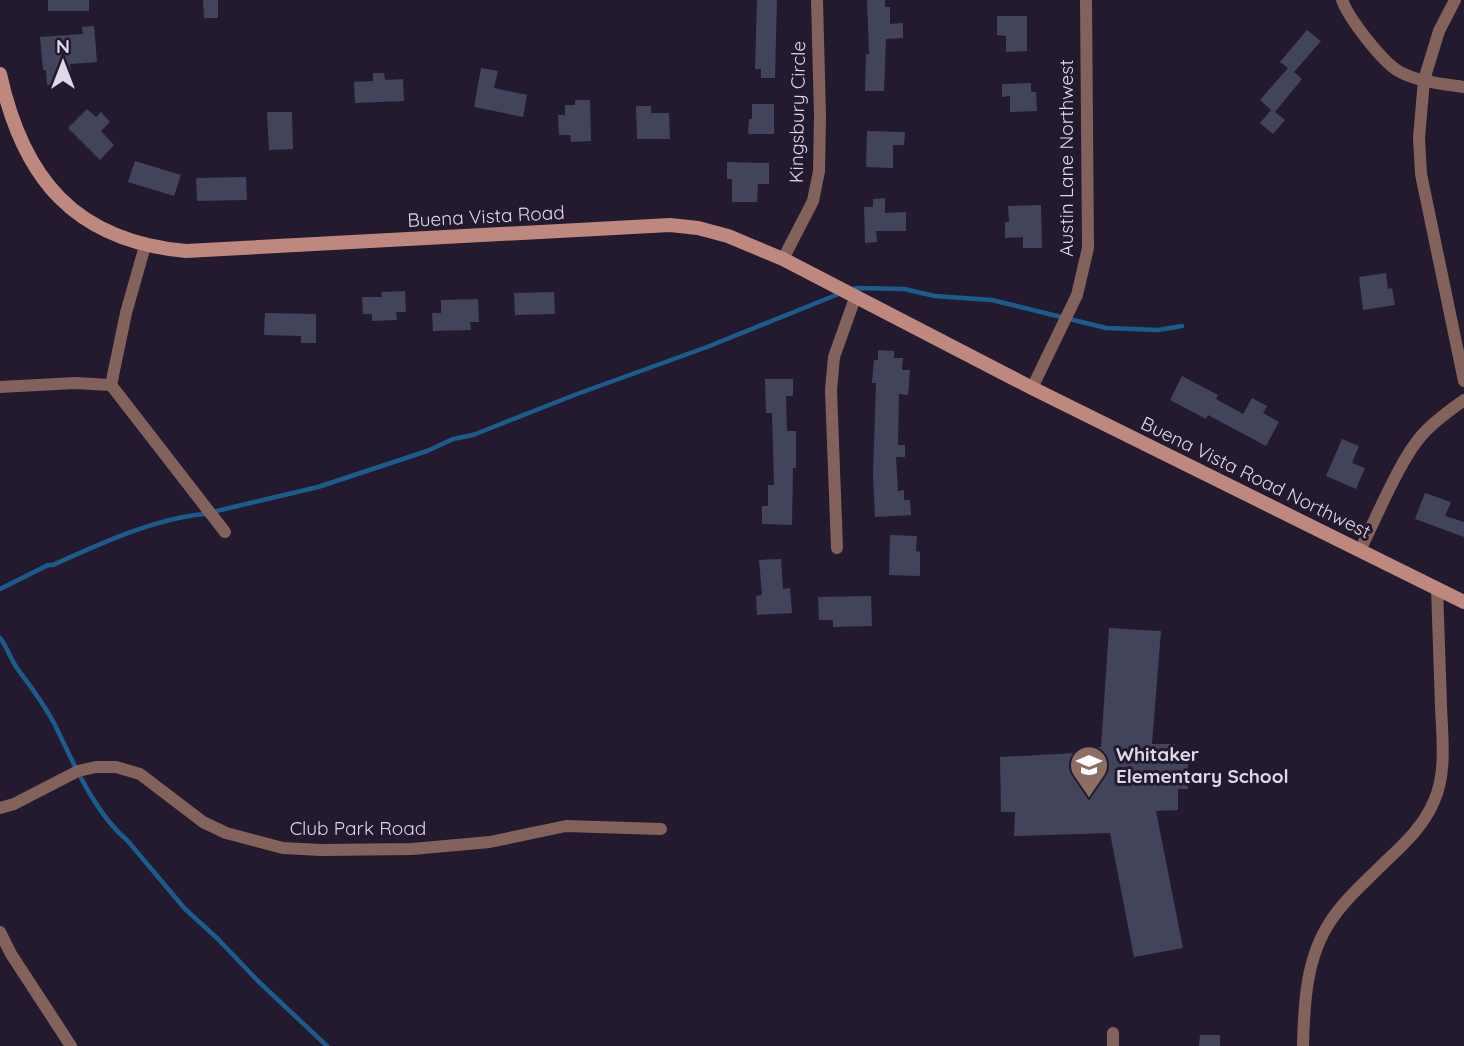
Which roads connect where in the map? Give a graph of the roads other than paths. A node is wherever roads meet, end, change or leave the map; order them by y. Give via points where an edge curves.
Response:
1 (817, 0) edge
2 (1086, 0) edge
3 (1342, 0) edge
4 (1455, 0) edge
5 (0, 74) edge
6 (1424, 80) junction
7 (1464, 87) edge
8 (145, 246) junction
9 (783, 260) junction
10 (855, 298) junction
11 (1464, 381) edge
12 (111, 385) junction
13 (0, 387) edge
14 (1032, 388) junction
15 (1464, 400) edge
16 (225, 532) dead end
17 (837, 548) dead end
18 (1360, 550) junction
19 (1437, 588) junction
20 (1464, 602) edge
21 (0, 808) edge
22 (661, 830) dead end
23 (0, 932) edge
24 (71, 1046) edge
25 (1303, 1046) edge

1 - 9 street, Kingsbury Circle via 819,171 813,201
2 - 14 street, Austin Lane Northwest via 1088,248 1077,295
3 - 6 street via 1367,40 1399,72
4 - 6 street via 1439,31
5 - 8 street, Buena Vista Road via 15,129 52,190 97,226
6 - 7 street
6 - 11 street via 1421,174
8 - 9 street, Buena Vista Road via 214,250 670,225 728,236
8 - 12 street
9 - 10 street, Buena Vista Road
10 - 14 street, Buena Vista Road
10 - 17 street via 834,357 831,390
12 - 13 street
12 - 16 street
14 - 18 street, Buena Vista Road Northwest
15 - 18 street via 1420,436
18 - 19 street, Buena Vista Road Northwest
19 - 20 street, Buena Vista Road Northwest
19 - 25 street via 1438,791 1424,820 1351,895 1319,942 1306,994
21 - 22 street, Club Park Road via 78,771 116,767 140,774 203,822 282,848 457,846 566,826
23 - 24 street

